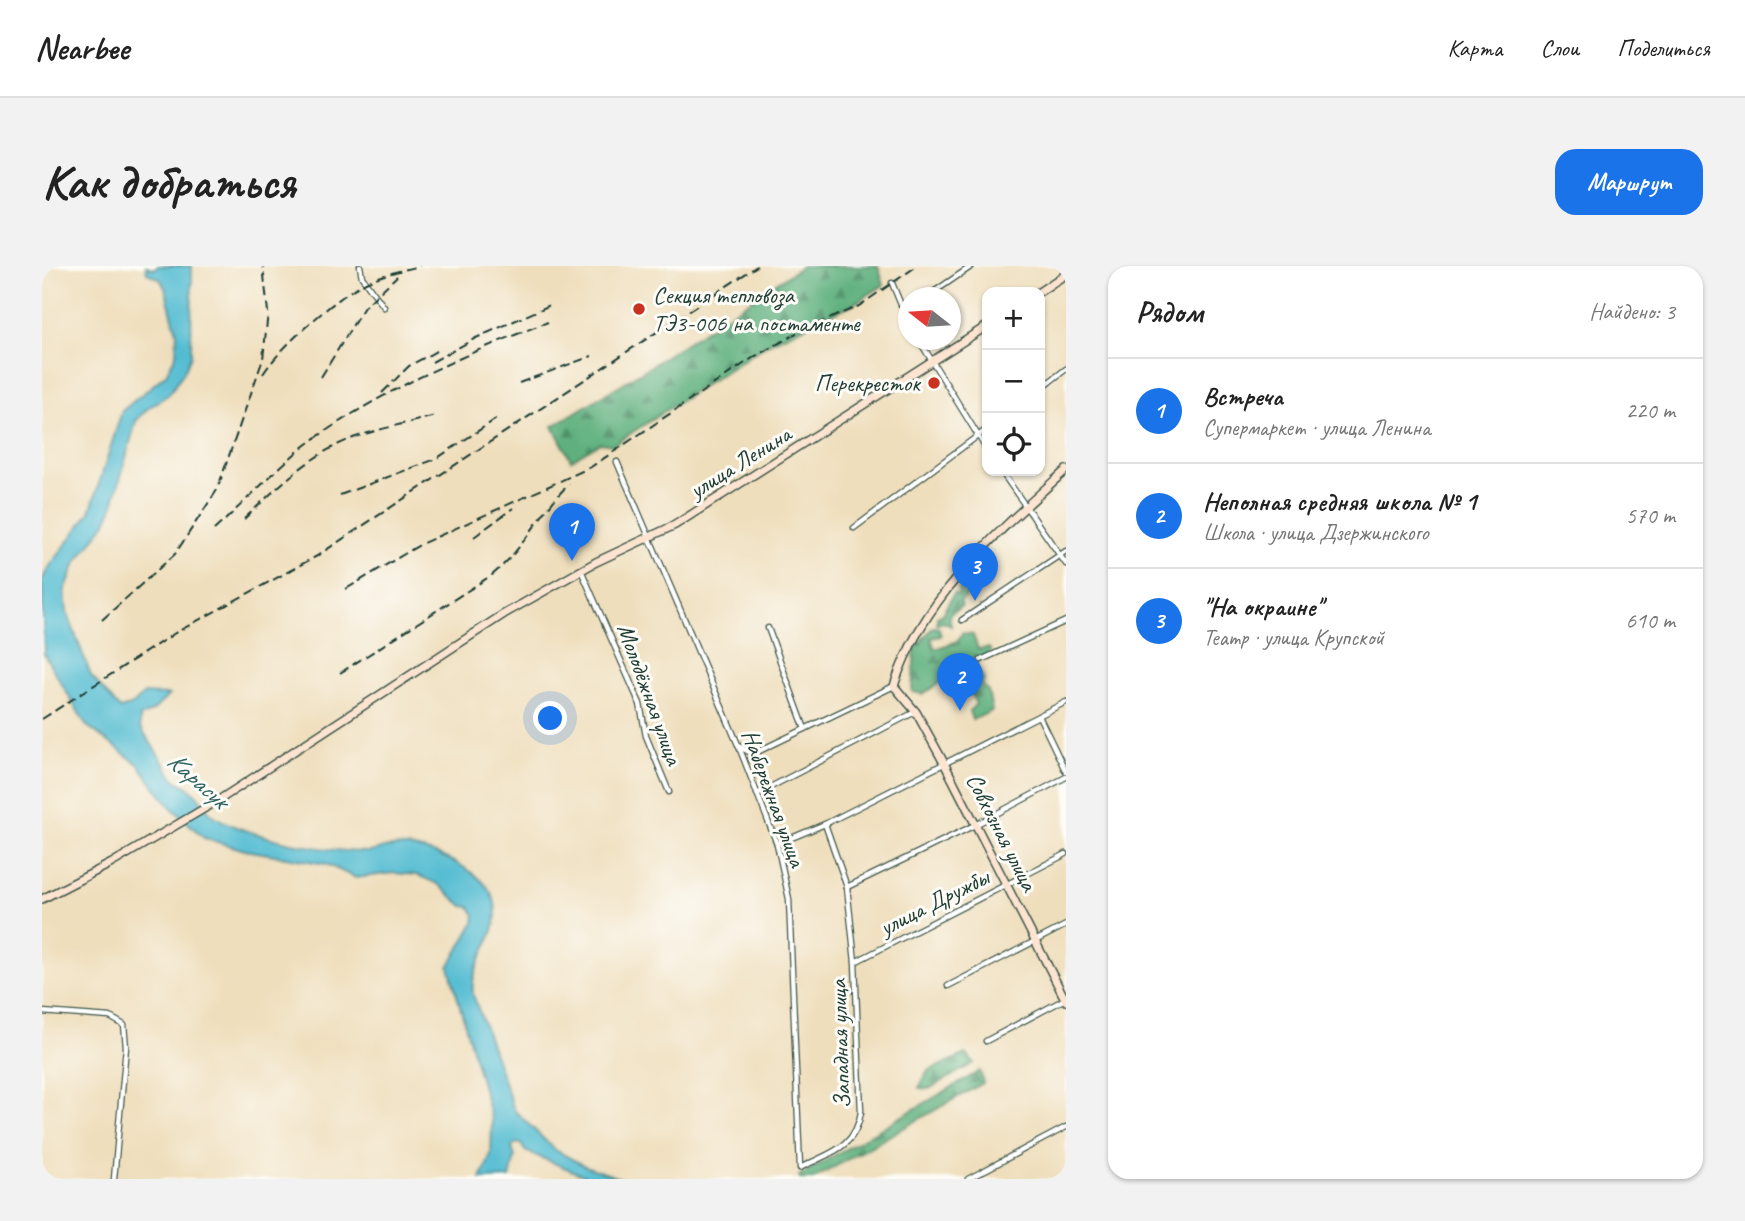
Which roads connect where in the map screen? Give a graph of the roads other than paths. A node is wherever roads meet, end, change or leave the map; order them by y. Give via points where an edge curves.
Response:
1 (360, 266) edge
2 (972, 266) edge
3 (1066, 274) edge
4 (892, 284) dead end
5 (941, 287) edge
6 (1045, 288) edge
7 (898, 301) edge
8 (384, 307) dead end
9 (982, 329) edge
10 (925, 350) edge
11 (933, 362) junction
12 (1066, 369) edge
13 (1045, 385) edge
14 (982, 433) edge
15 (978, 436) junction
16 (982, 442) edge
17 (617, 462) dead end
18 (1066, 470) edge
19 (1004, 476) edge
20 (1025, 508) junction
21 (854, 528) dead end
22 (649, 539) junction
23 (1066, 551) edge
24 (1060, 555) junction
25 (1066, 564) edge
26 (581, 570) junction
27 (962, 620) dead end
28 (1066, 621) edge
29 (768, 628) dead end
30 (981, 660) dead end
31 (894, 686) junction
32 (1066, 702) edge
33 (916, 712) junction
34 (1039, 716) junction
35 (805, 729) junction
36 (739, 747) junction
37 (944, 763) junction
38 (1066, 775) edge
39 (669, 792) dead end
40 (757, 794) junction
41 (825, 824) junction
42 (977, 824) junction
43 (777, 844) junction
44 (1066, 854) edge
45 (1007, 885) junction
46 (847, 887) junction
47 (42, 899) edge
48 (1066, 925) edge
49 (1035, 940) junction
50 (855, 961) junction
51 (948, 986) dead end
52 (1066, 1000) edge
53 (42, 1012) edge
54 (986, 1041) dead end
55 (1066, 1127) edge
56 (800, 1168) joint
57 (114, 1179) edge
58 (968, 1179) edge

1 - 8 street via 362,277
2 - 5 street
3 - 6 main road
4 - 7 street
9 - 11 main road, улица Ленина
10 - 11 street
11 - 15 street
11 - 22 main road, улица Ленина
12 - 13 street
14 - 15 street
15 - 16 street
15 - 21 street
17 - 22 street, Набережная улица
18 - 20 main road
19 - 20 street
20 - 24 street
20 - 31 main road via 968,563 905,651
22 - 26 main road, улица Ленина
22 - 36 street, Набережная улица
23 - 24 street
24 - 25 street
24 - 27 street
26 - 39 street, Молодёжная улица via 640,703 646,736
26 - 47 main road, улица Ленина via 504,614 222,798
28 - 30 street
29 - 35 street
31 - 33 main road, Совхозная улица
31 - 35 street
32 - 34 street
33 - 37 main road, Совхозная улица
33 - 40 street
34 - 37 street
34 - 38 street
35 - 36 street via 757,752
36 - 40 street, Набережная улица
37 - 41 street
37 - 42 main road, Совхозная улица
38 - 42 street
40 - 43 street, Набережная улица
41 - 43 street
41 - 46 street, Западная улица
42 - 45 main road, Совхозная улица
42 - 46 street
43 - 56 street, Набережная улица via 789,899
44 - 45 street, улица Дружбы
45 - 49 main road, Совхозная улица
45 - 50 street, улица Дружбы
46 - 50 street, Западная улица
48 - 49 street
49 - 51 street
49 - 52 main road, Совхозная улица
50 - 56 street, Западная улица via 858,1131 848,1143
52 - 54 street
53 - 57 street via 110,1017 124,1026
55 - 58 street

